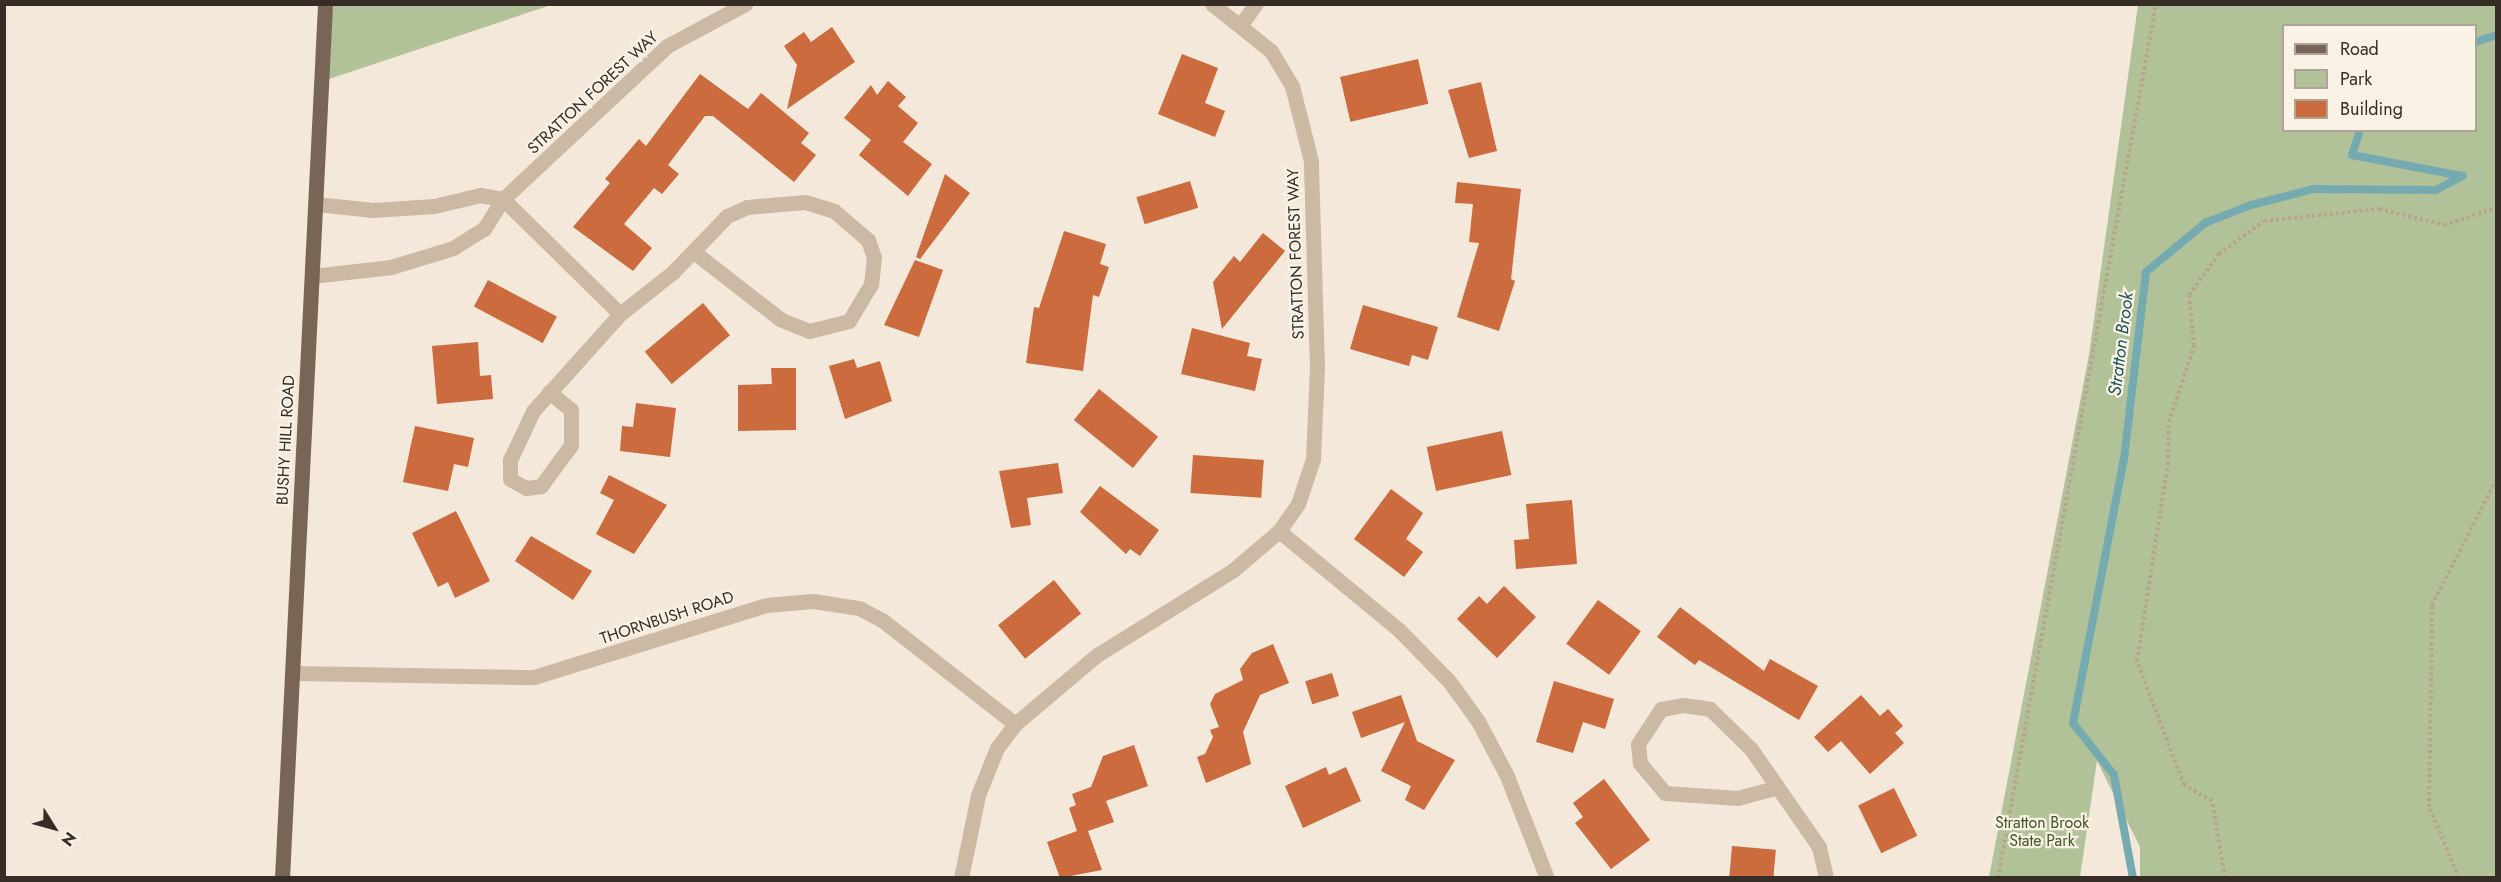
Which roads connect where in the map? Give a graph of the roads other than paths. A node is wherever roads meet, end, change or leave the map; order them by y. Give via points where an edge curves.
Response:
1 (325, 4) edge
2 (745, 4) edge
3 (1212, 4) edge
4 (1256, 4) edge
5 (1242, 23) junction
6 (503, 200) junction
7 (316, 204) junction
8 (694, 252) junction
9 (312, 276) junction
10 (620, 314) junction
11 (549, 392) junction
12 (1278, 531) junction
13 (292, 673) junction
14 (1015, 724) junction
15 (1775, 788) junction
16 (282, 878) edge
17 (961, 878) edge
18 (1547, 878) edge
19 (1826, 878) edge

1 - 7 main road, BUSHY HILL ROAD
2 - 6 street, STRATTON FOREST WAY via 667,46
3 - 5 street, STRATTON FOREST WAY
4 - 5 street
5 - 12 street, STRATTON FOREST WAY via 1271,51 1292,86 1311,161 1316,216 1313,459 1298,504
6 - 7 street via 480,195 434,206 373,210
6 - 9 street, STRATTON FOREST WAY via 484,229 453,248 364,272
6 - 10 street
7 - 9 main road, BUSHY HILL ROAD
8 - 8 street via 727,216 747,207 805,202 856,224 874,257 860,309 849,321 809,331 780,320
8 - 10 street
9 - 13 main road, BUSHY HILL ROAD
10 - 11 street
11 - 11 street via 571,410 571,445 541,486 526,488 510,479 510,460 533,411
12 - 14 street, STRATTON FOREST WAY via 1232,570 1097,655
12 - 18 street via 1399,630 1449,681 1478,721 1507,776
13 - 14 street, THORNBUSH ROAD via 534,677 758,608 813,601 859,608 882,620
13 - 16 main road, BUSHY HILL ROAD
14 - 17 street, STRATTON FOREST WAY via 997,748 978,795
15 - 15 street via 1751,749 1710,709 1683,705 1661,710 1638,744 1649,778 1672,796 1738,798
15 - 19 street via 1819,847

